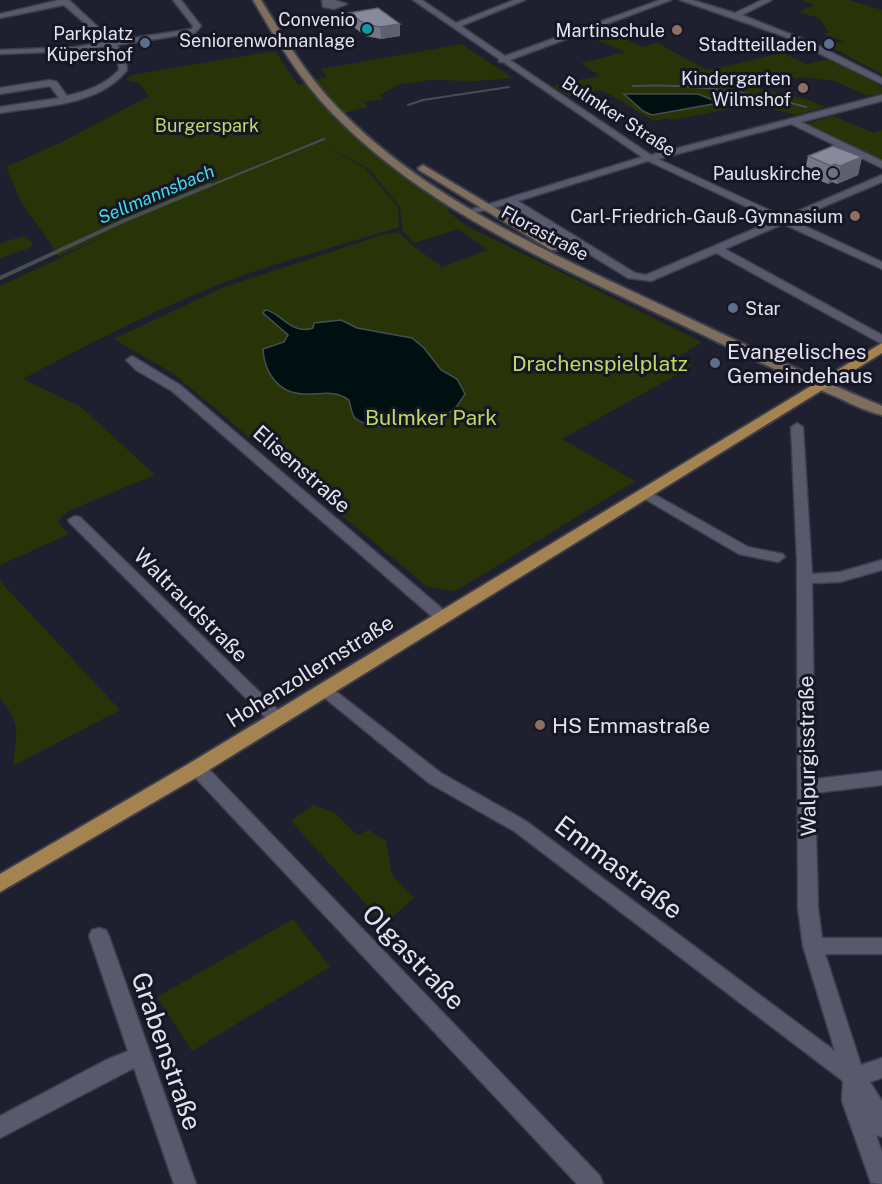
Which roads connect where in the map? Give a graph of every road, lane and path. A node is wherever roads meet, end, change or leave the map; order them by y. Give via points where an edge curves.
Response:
1 (177, 0) edge
2 (257, 0) edge
3 (268, 0) edge
4 (417, 0) edge
5 (521, 0) edge
6 (667, 0) edge
7 (684, 0) edge
8 (768, 0) edge
9 (64, 1) edge
10 (737, 15) junction
11 (0, 16) edge
12 (454, 26) junction
13 (112, 44) junction
14 (0, 52) edge
15 (502, 60) junction
16 (882, 81) edge
17 (0, 91) edge
18 (882, 98) edge
19 (64, 99) junction
20 (0, 110) edge
21 (794, 122) junction
22 (651, 159) junction
23 (882, 165) edge
24 (882, 178) edge
25 (510, 201) junction
26 (486, 208) junction
27 (470, 213) junction
28 (783, 221) junction
29 (718, 250) junction
30 (882, 266) edge
31 (882, 340) edge
32 (882, 346) edge
33 (132, 360) dead end
34 (826, 381) junction
35 (882, 400) edge
36 (882, 411) edge
37 (797, 427) dead end
38 (643, 492) junction
39 (75, 520) dead end
40 (778, 557) dead end
41 (882, 565) edge
42 (804, 579) junction
43 (441, 616) junction
44 (323, 690) junction
45 (277, 719) junction
46 (196, 768) junction
47 (882, 778) edge
48 (808, 788) junction
49 (0, 884) edge
50 (99, 936) dead end
51 (813, 946) junction
52 (882, 946) edge
53 (140, 1056) junction
54 (882, 1068) edge
55 (854, 1077) junction
56 (876, 1106) edge
57 (882, 1127) edge
58 (0, 1128) edge
59 (882, 1183) edge
60 (185, 1184) edge
61 (592, 1184) edge

1 - 13 street via 197,26 195,31
2 - 27 main road, Florastraße via 294,62 336,111 391,159
3 - 26 main road, Florastraße via 311,69 347,109 402,154
4 - 12 street, Bulmker Straße
5 - 12 street
6 - 15 street
7 - 10 street
8 - 10 street
9 - 11 street
9 - 13 street
10 - 16 street via 816,46
12 - 15 street, Bulmker Straße
13 - 14 street
13 - 19 street via 123,62 117,78 99,89
15 - 22 street, Bulmker Straße
17 - 19 street via 50,83
18 - 21 street
19 - 20 street
21 - 22 street
21 - 23 street
22 - 25 street
22 - 28 street, Bulmker Straße
24 - 28 street
25 - 26 street
25 - 29 street, Florastraße via 642,279
26 - 27 street
26 - 34 main road, Florastraße via 588,265
27 - 34 main road, Florastraße via 564,264
28 - 29 street
28 - 30 street, Bulmker Straße
29 - 31 street
32 - 34 main road, Hohenzollernstraße
33 - 43 street, Elisenstraße via 176,388
34 - 35 main road, Florastraße
34 - 36 main road, Florastraße
34 - 38 main road, Hohenzollernstraße
37 - 42 street, Walpurgisstraße
38 - 40 street via 744,551
38 - 43 main road, Hohenzollernstraße
39 - 45 street, Waltraudstraße
41 - 42 street via 840,577
42 - 48 street, Walpurgisstraße
43 - 44 main road, Hohenzollernstraße
44 - 45 main road, Hohenzollernstraße
44 - 55 street, Emmastraße via 435,778 520,826
45 - 46 main road, Hohenzollernstraße
46 - 49 main road, Hohenzollernstraße
46 - 61 street, Olgastraße
47 - 48 street
48 - 51 street, Walpurgisstraße via 808,908
50 - 53 street, Grabenstraße
51 - 52 street
51 - 55 street, Walpurgisstraße
53 - 58 street
53 - 60 street, Grabenstraße
54 - 55 street
55 - 56 street, Walpurgisstraße
55 - 59 street, Walpurgisstraße via 854,1101
56 - 57 street, Walpurgisstraße

